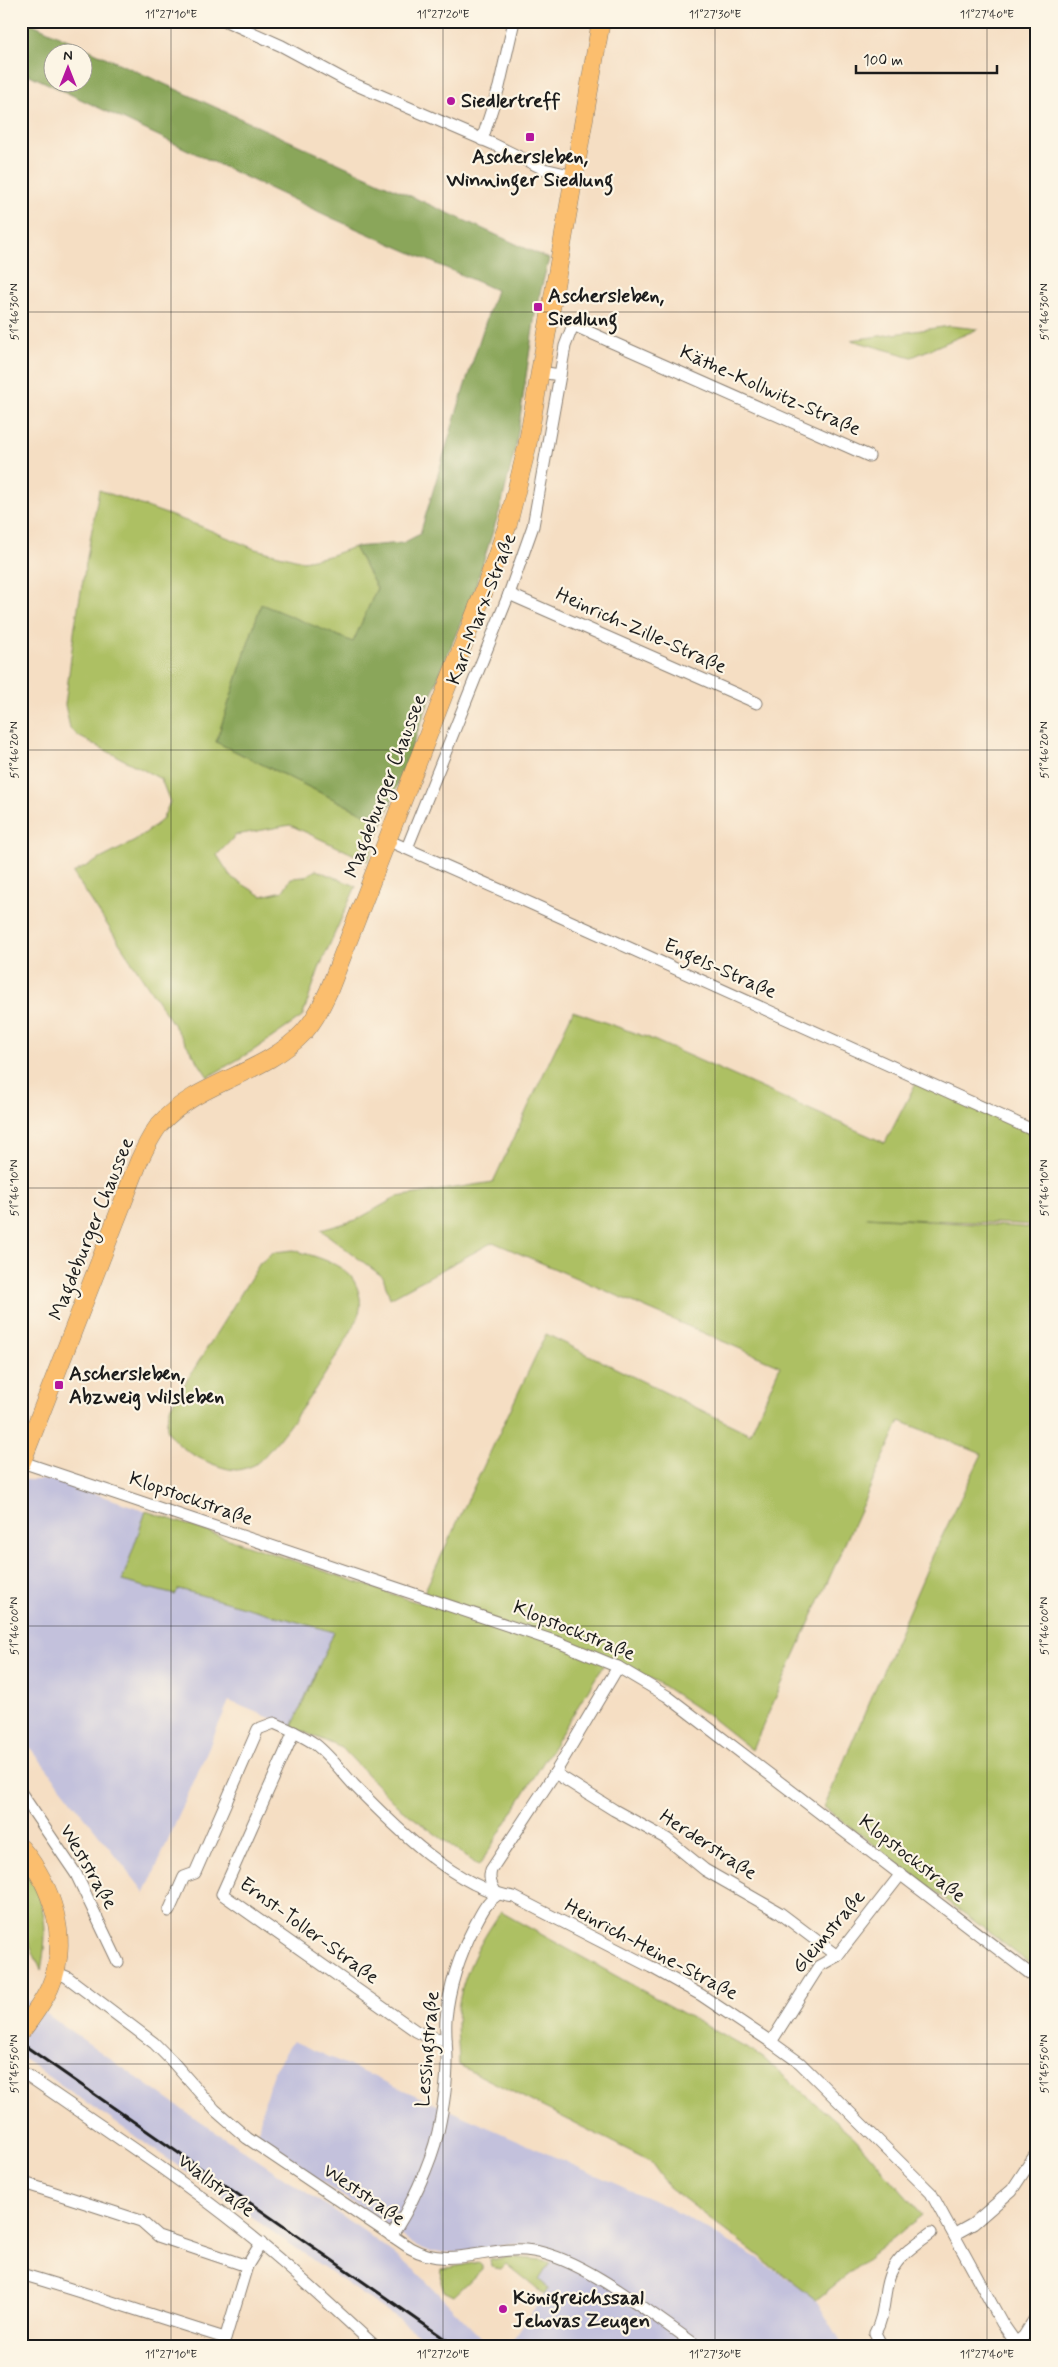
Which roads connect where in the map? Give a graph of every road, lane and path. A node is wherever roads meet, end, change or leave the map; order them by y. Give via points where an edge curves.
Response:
1 (226, 21) edge
2 (514, 21) edge
3 (601, 21) edge
4 (482, 140) junction
5 (574, 176) junction
6 (574, 325) joint
7 (540, 372) junction
8 (560, 375) junction
9 (869, 456) dead end
10 (509, 594) junction
11 (757, 703) dead end
12 (387, 840) junction
13 (406, 848) junction
14 (1037, 1132) edge
15 (22, 1463) edge
16 (618, 1667) junction
17 (294, 1732) junction
18 (554, 1773) junction
19 (21, 1793) edge
20 (21, 1848) edge
21 (901, 1874) junction
22 (497, 1895) junction
23 (169, 1911) dead end
24 (837, 1956) junction
25 (118, 1962) dead end
26 (55, 1972) junction
27 (1037, 1978) edge
28 (21, 2032) edge
29 (446, 2040) junction
30 (771, 2042) junction
31 (21, 2071) edge
32 (1037, 2152) edge
33 (21, 2182) edge
34 (930, 2233) dead end
35 (955, 2234) junction
36 (391, 2236) junction
37 (261, 2244) junction
38 (247, 2266) junction
39 (21, 2274) edge
40 (1037, 2315) edge
41 (224, 2342) edge
42 (1017, 2345) edge
43 (375, 2346) edge
44 (697, 2346) edge
45 (882, 2346) edge

1 - 4 street via 282,46 347,82
2 - 4 street
3 - 5 main road, Magdeburger Chaussee
4 - 5 street via 544,169
5 - 7 main road, Magdeburger Chaussee
6 - 8 street, Karl-Marx-Straße via 565,346
6 - 9 street, Käthe-Kollwitz-Straße
7 - 8 street
7 - 12 main road, Magdeburger Chaussee via 522,471 500,550
8 - 10 street, Karl-Marx-Straße via 539,501
10 - 11 street, Heinrich-Zille-Straße
10 - 13 street, Karl-Marx-Straße
12 - 13 street, Engels-Straße
12 - 15 main road, Magdeburger Chaussee via 329,990 313,1021 271,1058 181,1105 154,1132 132,1179
13 - 14 street, Engels-Straße
15 - 16 street, Klopstockstraße via 429,1597
16 - 18 street
16 - 21 street, Klopstockstraße via 667,1696
17 - 22 street, Heinrich-Heine-Straße via 315,1744 373,1805 428,1852 468,1881
17 - 23 street, Heinrich-Heine-Straße via 274,1723 258,1729 195,1873 184,1877
17 - 29 street, Ernst-Toller-Straße via 222,1894 416,2031
18 - 22 street via 490,1870 490,1884
18 - 24 street, Herderstraße via 667,1839 705,1870 780,1913
19 - 25 street, Weststraße via 76,1874
20 - 26 main road via 40,1873 53,1903 58,1941
21 - 24 street, Gleimstraße
21 - 27 street, Klopstockstraße
22 - 29 street, Lessingstraße via 479,1918 460,1959 448,2007
22 - 30 street, Heinrich-Heine-Straße via 514,1897 651,1967 701,1995
24 - 30 street, Gleimstraße via 819,1966
26 - 28 main road via 50,1987
26 - 36 street, Weststraße via 72,1980 154,2044 215,2110 247,2138
29 - 36 street, Lessingstraße via 447,2073 438,2134 430,2158
30 - 35 street, Heinrich-Heine-Straße via 800,2064 931,2193
31 - 37 street, Wallstraße via 156,2165
32 - 35 street via 1012,2190
33 - 38 street via 141,2221 158,2236
34 - 45 street via 902,2255 891,2272 882,2320 875,2333
35 - 42 street, Heinrich-Heine-Straße
36 - 44 street, Weststraße via 421,2254 439,2259 510,2250 557,2257 583,2269
37 - 38 street
37 - 43 street, Wallstraße
38 - 41 street
39 - 41 street via 125,2304
40 - 42 street

